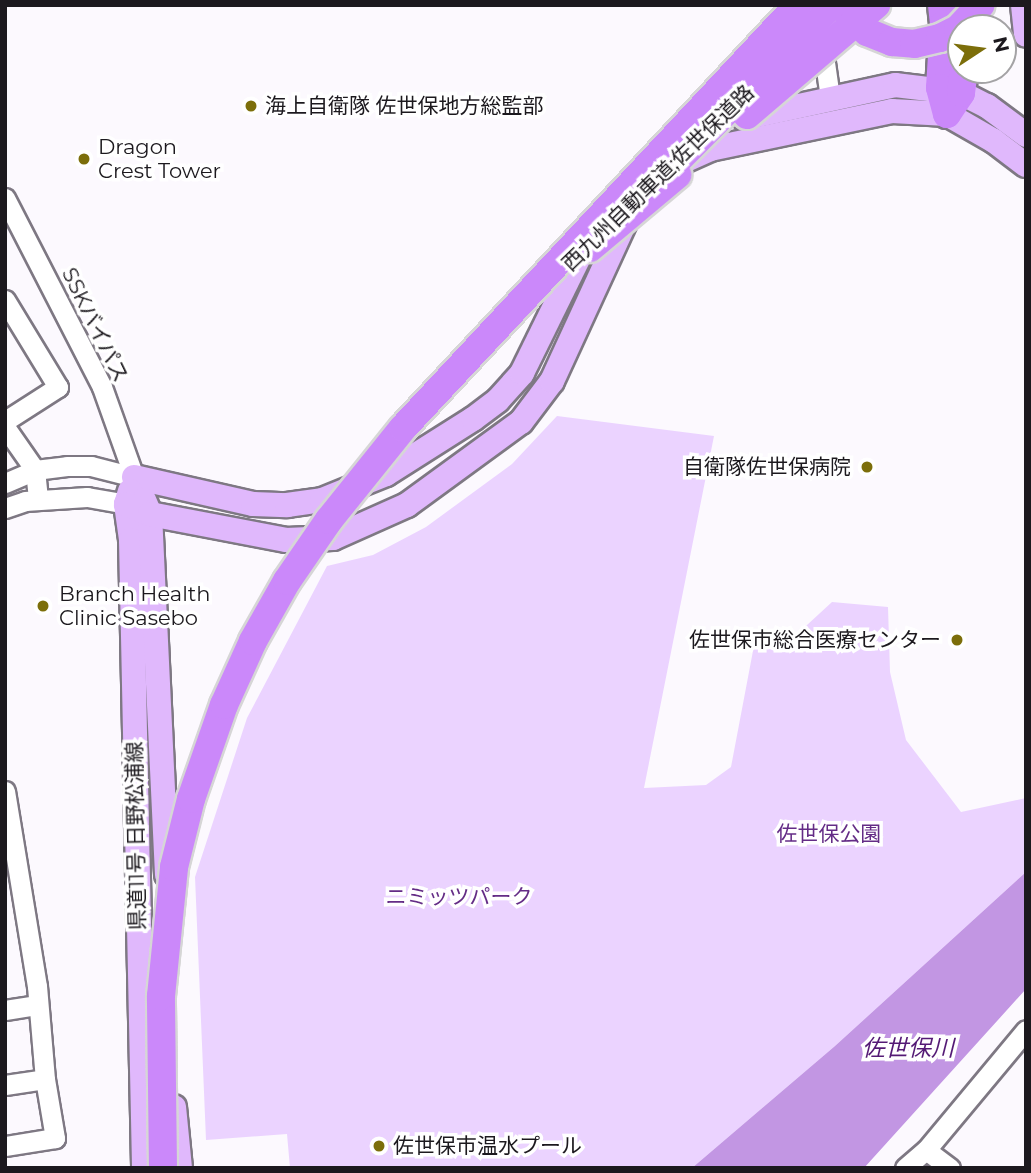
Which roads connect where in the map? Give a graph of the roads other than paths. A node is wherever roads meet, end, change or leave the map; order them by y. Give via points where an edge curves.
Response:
1 (781, 5) edge
2 (798, 5) edge
3 (817, 5) edge
4 (832, 5) edge
5 (842, 5) edge
6 (876, 5) edge
7 (942, 5) edge
8 (980, 5) edge
9 (1023, 5) edge
10 (1026, 35) edge
11 (953, 91) edge
12 (830, 98) junction
13 (1026, 135) edge
14 (1026, 165) edge
15 (624, 190) junction
16 (5, 198) edge
17 (573, 261) junction
18 (5, 300) edge
19 (478, 346) junction
20 (5, 424) edge
21 (35, 470) junction
22 (134, 477) junction
23 (5, 483) edge
24 (38, 500) junction
25 (126, 504) junction
26 (5, 508) edge
27 (150, 514) junction
28 (5, 791) edge
29 (13, 876) edge
30 (38, 1005) junction
31 (5, 1010) edge
32 (1026, 1030) edge
33 (45, 1079) junction
34 (5, 1085) edge
35 (5, 1146) edge
36 (926, 1150) junction
37 (144, 1168) edge
38 (163, 1168) edge
39 (180, 1168) edge
40 (905, 1168) edge
41 (950, 1168) edge

1 - 15 highway, bridge
2 - 15 highway, 西九州自動車道;佐世保道路, bridge
3 - 12 street
4 - 17 highway, 西九州自動車道;佐世保道路, bridge
5 - 8 highway, bridge via 867,32 892,42 914,44 958,29
6 - 17 highway, bridge
7 - 11 highway
9 - 10 main road
11 - 12 main road via 895,85
11 - 13 main road via 987,106
11 - 14 main road via 994,141
11 - 27 main road via 892,111 710,149 675,166 645,189 634,204 552,381 521,422 397,510 333,538 286,540
12 - 22 main road via 704,128 623,176 522,373 473,419 386,474 322,500 287,505 253,504
15 - 19 highway, 西九州自動車道;佐世保道路, bridge
16 - 22 street, SSKバイパス via 102,387
17 - 19 highway, 西九州自動車道;佐世保道路, bridge
18 - 20 street via 58,387
19 - 38 highway, 西九州自動車道;佐世保道路, bridge via 403,428 329,520 280,593 223,705 174,867 160,1064
20 - 21 street
21 - 22 street via 91,466
21 - 23 street
21 - 24 street
22 - 25 main road, 県道11号 日野松浦線
22 - 27 main road, 県道11号 日野松浦線
24 - 25 street via 87,497
24 - 26 street
25 - 27 main road
25 - 37 main road, 県道11号 日野松浦線 via 131,540
27 - 39 main road, 県道11号 日野松浦線 via 173,1094
28 - 29 street
29 - 30 street
30 - 31 street
30 - 33 street
32 - 36 street
33 - 34 street
33 - 35 street via 55,1138
36 - 40 street
36 - 41 street

